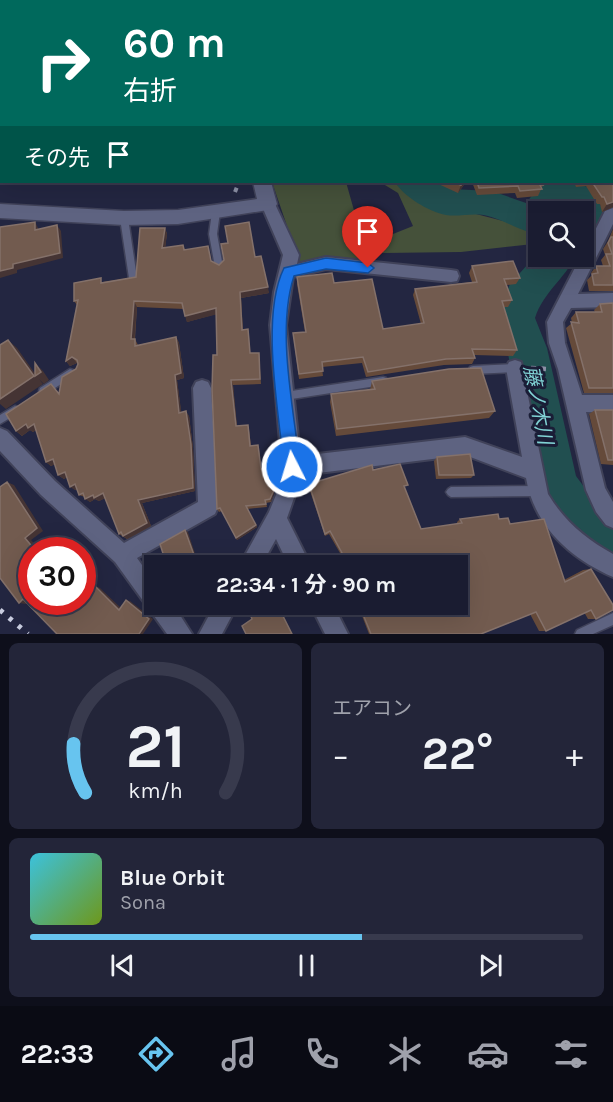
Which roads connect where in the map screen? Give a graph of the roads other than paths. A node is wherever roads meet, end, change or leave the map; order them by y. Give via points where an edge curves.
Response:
1 (262, 183) edge
2 (268, 204) junction
3 (0, 211) edge
4 (216, 212) junction
5 (613, 214) edge
6 (124, 218) junction
7 (219, 267) edge
8 (289, 272) junction
9 (451, 276) dead end
10 (133, 278) edge
11 (613, 300) edge
12 (565, 301) junction
13 (515, 368) joint
14 (76, 369) edge
15 (468, 370) edge
16 (399, 378) edge
17 (202, 388) dead end
18 (38, 394) edge
19 (285, 396) junction
20 (576, 403) junction
21 (613, 404) edge
22 (19, 407) edge
23 (0, 420) edge
24 (0, 437) edge
25 (292, 467) junction
26 (534, 471) junction
27 (538, 491) junction
28 (451, 492) dead end
29 (613, 518) edge
30 (276, 519) junction
31 (122, 555) junction
32 (255, 555) edge
33 (295, 555) edge
34 (613, 566) edge
35 (144, 585) edge
36 (167, 615) edge
37 (221, 615) edge
38 (327, 615) edge
39 (613, 619) edge
40 (181, 634) edge
41 (210, 634) edge
42 (337, 634) edge
43 (581, 634) edge

1 - 2 street
2 - 4 street
2 - 8 street via 291,255
3 - 6 street
4 - 6 street
4 - 7 lane via 213,234
5 - 12 street
6 - 10 lane
8 - 9 street via 326,264
8 - 19 street via 278,325
11 - 12 street
12 - 20 street via 555,322 557,343
13 - 15 lane
13 - 26 street
14 - 18 lane
16 - 19 lane
17 - 31 street via 208,507
19 - 25 street
20 - 21 street
20 - 29 street via 596,490
22 - 23 lane
24 - 31 street via 48,488
25 - 26 street via 465,446
25 - 30 street via 293,478
26 - 27 street
27 - 28 lane
27 - 34 street via 545,510 566,537
30 - 32 street
30 - 33 street
31 - 35 street
36 - 40 street
37 - 41 street
38 - 42 street
39 - 43 lane

